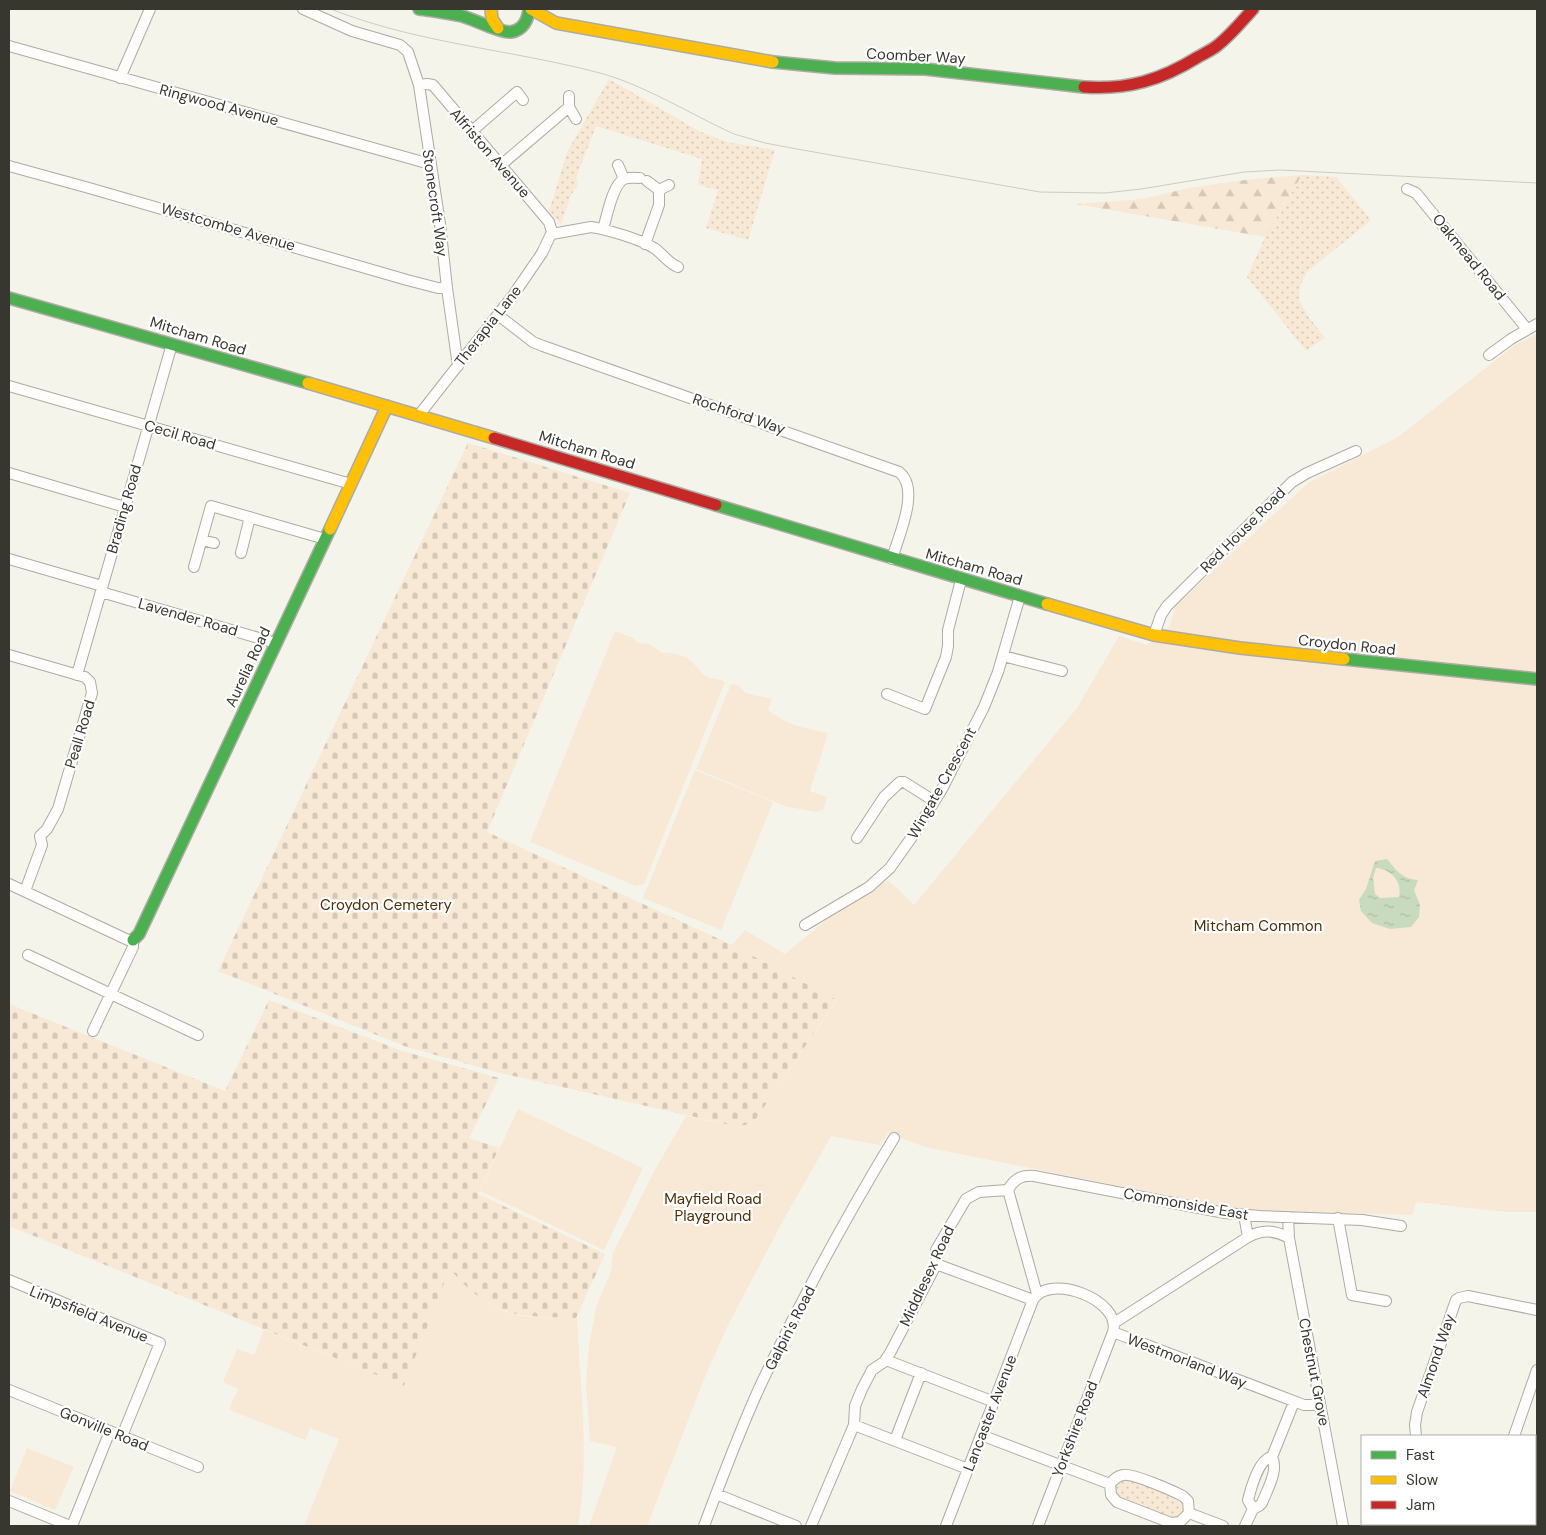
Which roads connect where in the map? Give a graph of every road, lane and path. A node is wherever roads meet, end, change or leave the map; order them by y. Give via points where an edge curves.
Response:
1 (150, 9) edge
2 (303, 9) edge
3 (420, 9) edge
4 (482, 9) edge
5 (491, 9) edge
6 (530, 9) edge
7 (1253, 9) edge
8 (461, 16) junction
9 (556, 23) junction
10 (498, 28) junction
11 (521, 28) junction
12 (9, 46) edge
13 (120, 78) junction
14 (419, 85) junction
15 (569, 96) dead end
16 (523, 100) dead end
17 (569, 107) junction
18 (576, 119) dead end
19 (472, 131) junction
20 (430, 164) junction
21 (501, 165) junction
22 (618, 165) dead end
23 (9, 166) edge
24 (624, 179) junction
25 (669, 185) dead end
26 (1407, 189) dead end
27 (659, 190) junction
28 (603, 229) junction
29 (552, 234) junction
30 (645, 244) junction
31 (678, 267) dead end
32 (447, 288) junction
33 (9, 298) edge
34 (498, 315) junction
35 (1537, 324) edge
36 (1528, 329) junction
37 (172, 344) junction
38 (1489, 355) dead end
39 (458, 366) junction
40 (9, 386) edge
41 (386, 406) junction
42 (419, 415) junction
43 (148, 426) junction
44 (1356, 451) dead end
45 (9, 473) edge
46 (351, 484) junction
47 (125, 507) junction
48 (250, 517) junction
49 (202, 540) junction
50 (325, 540) junction
51 (214, 543) dead end
52 (240, 553) dead end
53 (9, 559) edge
54 (892, 559) junction
55 (194, 567) dead end
56 (961, 580) junction
57 (101, 589) junction
58 (1020, 596) junction
59 (1154, 635) junction
60 (276, 643) junction
61 (9, 655) edge
62 (1003, 656) junction
63 (1062, 671) dead end
64 (77, 675) junction
65 (1537, 679) edge
66 (887, 694) dead end
67 (934, 802) junction
68 (857, 838) dead end
69 (9, 884) edge
70 (25, 891) junction
71 (805, 925) dead end
72 (133, 940) junction
73 (28, 955) dead end
74 (111, 994) junction
75 (93, 1031) dead end
76 (198, 1034) dead end
77 (894, 1138) dead end
78 (1008, 1190) junction
79 (1244, 1215) junction
80 (1288, 1217) junction
81 (1338, 1218) junction
82 (1401, 1226) dead end
83 (1248, 1237) junction
84 (1289, 1238) junction
85 (936, 1264) junction
86 (9, 1280) edge
87 (1035, 1297) junction
88 (1386, 1301) dead end
89 (1537, 1310) edge
90 (1114, 1328) junction
91 (886, 1360) junction
92 (1537, 1370) edge
93 (921, 1373) junction
94 (9, 1390) edge
95 (994, 1402) junction
96 (1294, 1402) junction
97 (1320, 1405) junction
98 (854, 1425) junction
99 (110, 1431) junction
100 (981, 1435) junction
101 (1416, 1435) edge
102 (1514, 1435) edge
103 (122, 1436) junction
104 (895, 1440) junction
105 (1272, 1456) junction
106 (1061, 1465) junction
107 (198, 1467) dead end
108 (968, 1469) junction
109 (1110, 1484) junction
110 (716, 1494) junction
111 (9, 1501) edge
112 (1252, 1509) junction
113 (1190, 1513) junction
114 (784, 1524) edge
115 (71, 1526) edge
116 (704, 1526) edge
117 (796, 1526) edge
118 (812, 1526) edge
119 (946, 1526) edge
120 (1038, 1526) edge
121 (1223, 1526) edge
122 (1245, 1526) edge
123 (1343, 1526) edge

1 - 13 street
2 - 14 street, Stonecroft Way via 352,31 400,44 408,52
3 - 8 main road, Coomber Way
4 - 8 main road
5 - 10 main road via 492,20
6 - 9 main road, Coomber Way
6 - 11 main road via 528,20
7 - 9 main road, Coomber Way via 1218,45 1179,69 1162,77 1105,88 930,69 794,64
8 - 10 main road, Coomber Way
9 - 11 main road, Coomber Way
10 - 11 main road, Coomber Way via 509,32
12 - 13 street, Ringwood Avenue
13 - 20 street, Ringwood Avenue
14 - 19 street, Alfriston Avenue via 433,85
14 - 20 street, Stonecroft Way
15 - 17 street
16 - 19 street via 517,92
17 - 18 street
17 - 21 street
19 - 21 street, Alfriston Avenue
20 - 32 street, Stonecroft Way
21 - 29 street, Alfriston Avenue via 549,222
22 - 24 street
23 - 32 street, Westcombe Avenue via 407,280
24 - 27 street via 634,177
24 - 28 street via 616,188
25 - 27 street
26 - 36 street, Oakmead Road via 1416,193
27 - 30 street via 659,205
28 - 29 street via 591,227
28 - 30 street
29 - 34 street, Therapia Lane via 536,263
30 - 31 street
32 - 39 street, Stonecroft Way
33 - 37 main road, Mitcham Road
34 - 39 street, Therapia Lane
34 - 54 street, Rochford Way via 543,346 899,472 906,480 909,496
35 - 36 street
36 - 38 street
37 - 41 main road, Mitcham Road
37 - 43 street, Brading Road
39 - 42 street, Therapia Lane
40 - 43 street, Cecil Road
41 - 42 main road, Mitcham Road
41 - 46 main road, Aurelia Road
42 - 54 main road, Mitcham Road
43 - 46 street, Cecil Road
43 - 47 street, Brading Road
44 - 59 street, Red House Road via 1307,472 1283,490 1167,606
45 - 47 street
46 - 50 main road, Aurelia Road
47 - 57 street, Brading Road
48 - 49 street via 211,506
48 - 50 street
48 - 52 street
49 - 51 street
49 - 55 street
50 - 60 main road, Aurelia Road
53 - 57 street, Lavender Road
54 - 56 main road, Mitcham Road
56 - 58 main road, Mitcham Road
56 - 66 street via 948,630 946,657 923,713
57 - 60 street, Lavender Road
57 - 64 street, Brading Road
58 - 59 main road, Mitcham Road
58 - 62 street, Wingate Crescent
59 - 65 main road, Croydon Road via 1240,648
60 - 72 main road, Aurelia Road via 139,934
61 - 64 street
62 - 63 street
62 - 67 street, Wingate Crescent via 973,729
64 - 70 street, Peall Road via 90,682 92,693 58,809 40,836 42,845
67 - 68 street via 900,782 884,797
67 - 71 street, Wingate Crescent via 911,840 881,876 855,896
69 - 70 street
70 - 72 street
72 - 74 street via 133,947
73 - 74 street
74 - 75 street
74 - 76 street
77 - 110 street, Galpin's Road via 800,1306 748,1414
78 - 79 street, Commonside East via 1016,1179 1034,1176
78 - 85 street, Middlesex Road via 984,1191 966,1200 936,1250
78 - 87 street
79 - 80 street, Commonside East
79 - 83 street
80 - 81 street, Commonside East
80 - 84 street, Chestnut Grove
81 - 82 street, Commonside East
81 - 88 street via 1352,1295
83 - 84 street via 1272,1231
83 - 90 street
84 - 97 street, Chestnut Grove
85 - 87 street
85 - 91 street, Middlesex Road
86 - 103 street, Limpsfield Avenue via 160,1343
87 - 90 street, Westmorland Way via 1046,1290 1080,1292 1100,1303 1111,1315
87 - 95 street, Lancaster Avenue
89 - 101 street, Almond Way via 1468,1296 1456,1300 1417,1412
90 - 96 street, Westmorland Way
90 - 106 street, Yorkshire Road
91 - 93 street
91 - 98 street, Middlesex Road via 872,1370 862,1389 855,1406
92 - 102 street
93 - 95 street
93 - 104 street
94 - 99 street, Gonville Road
95 - 100 street, Lancaster Avenue
96 - 97 street, Westmorland Way
96 - 105 street
97 - 123 street, Chestnut Grove
98 - 104 street
98 - 118 street, Middlesex Road
99 - 103 street, Gonville Road
99 - 115 street
100 - 106 street
100 - 108 street, Lancaster Avenue
103 - 107 street, Gonville Road
104 - 108 street
105 - 112 street via 1274,1471 1262,1503
105 - 112 street via 1261,1463 1248,1500
106 - 109 street
106 - 120 street, Yorkshire Road
108 - 119 street, Lancaster Avenue
109 - 113 street via 1117,1477 1131,1475 1183,1496 1188,1501
109 - 113 street via 1111,1496 1117,1502 1171,1523 1184,1520
110 - 114 street
110 - 116 street, Galpin's Road
111 - 115 street
112 - 122 street
113 - 121 street
114 - 117 street

